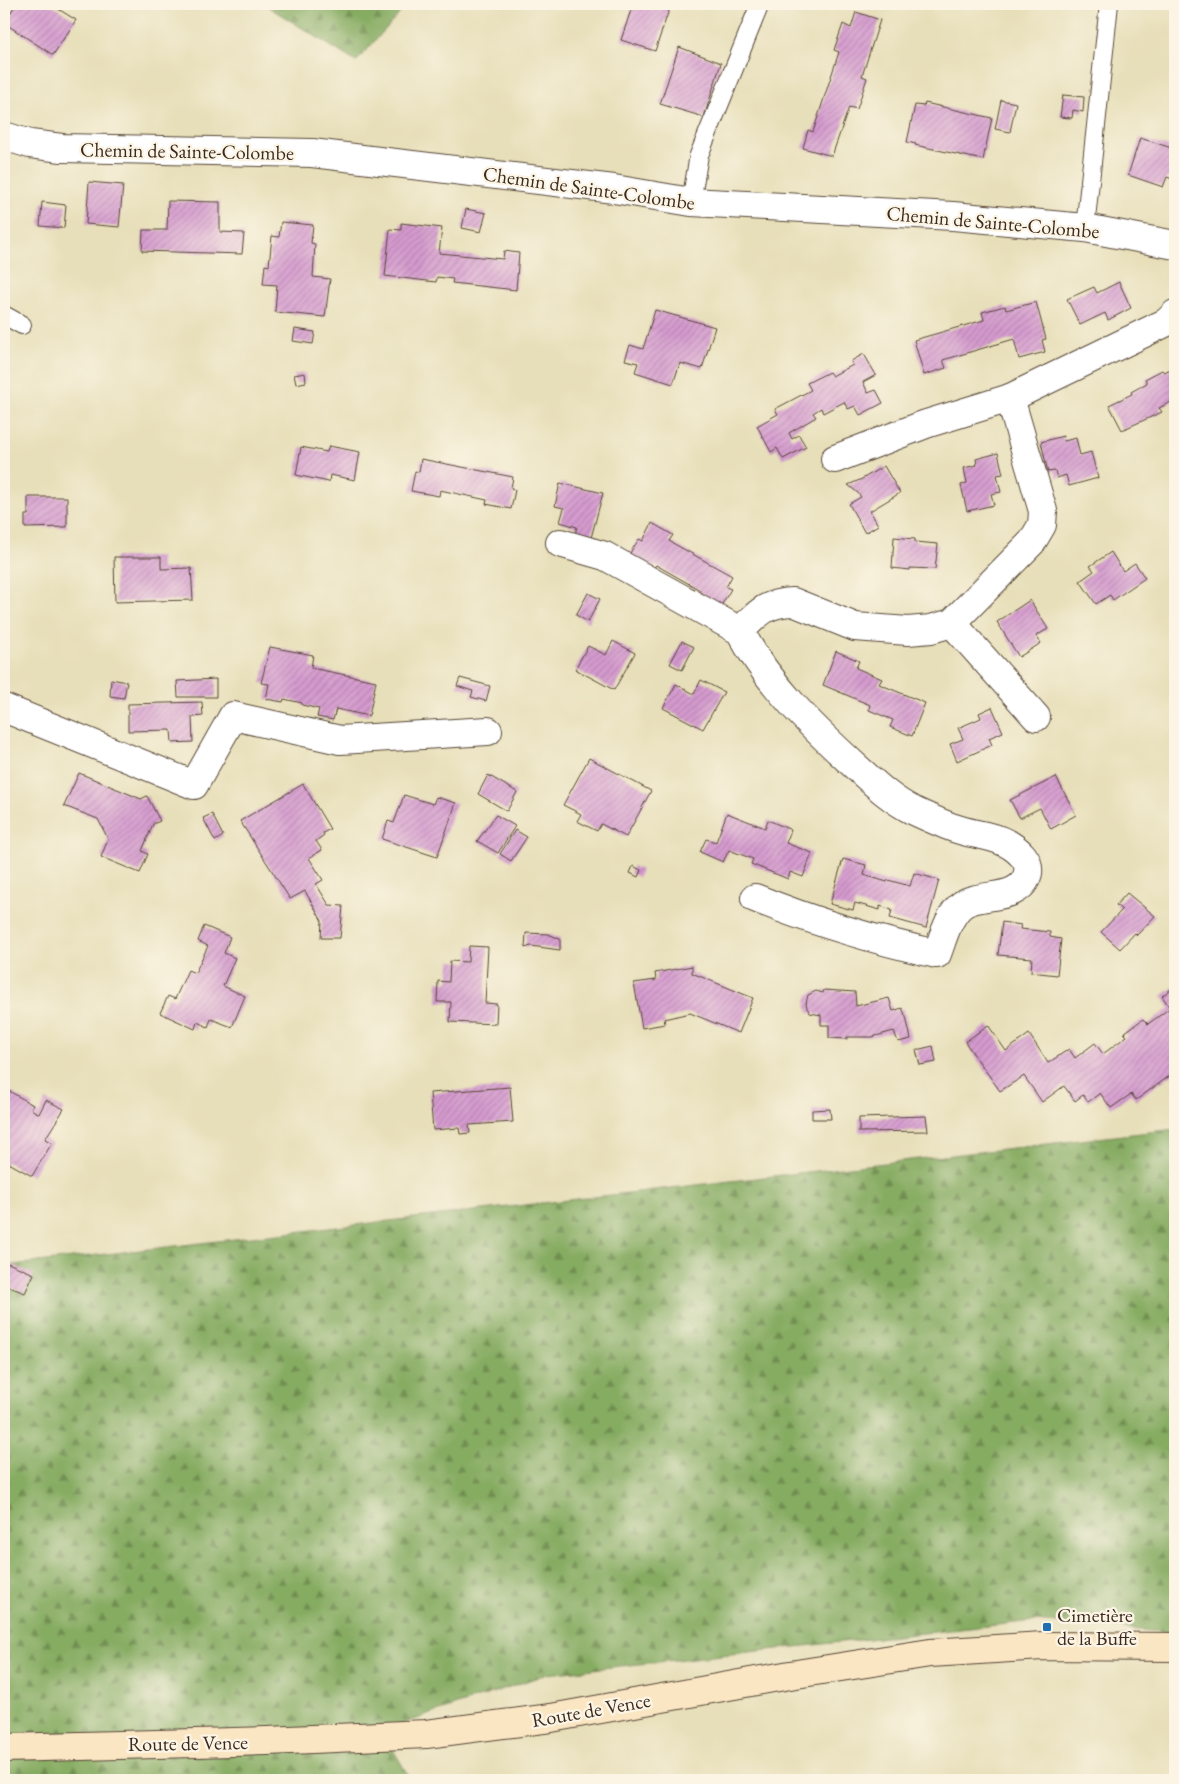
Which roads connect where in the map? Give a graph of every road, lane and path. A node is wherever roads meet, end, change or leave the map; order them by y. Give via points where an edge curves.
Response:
1 (760, 4) edge
2 (1109, 4) edge
3 (4, 136) edge
4 (691, 202) junction
5 (1085, 228) junction
6 (1175, 245) edge
7 (1175, 314) edge
8 (4, 316) edge
9 (22, 325) dead end
10 (1010, 398) junction
11 (835, 459) dead end
12 (560, 544) dead end
13 (952, 623) junction
14 (740, 631) junction
15 (4, 708) edge
16 (1036, 717) dead end
17 (488, 732) dead end
18 (755, 898) dead end
19 (1175, 1647) edge
20 (4, 1748) edge

1 - 4 lane via 699,155
2 - 5 lane
3 - 4 street, Chemin de Sainte-Colombe via 30,144 62,148 312,153 614,188
4 - 5 street, Chemin de Sainte-Colombe via 952,216
5 - 6 street, Chemin de Sainte-Colombe
7 - 10 street via 1167,322
8 - 9 lane
10 - 11 street via 926,424
10 - 13 street via 1043,511 1042,525 1032,542
12 - 14 street via 605,556
13 - 14 street via 908,631 855,627 788,602 768,606
13 - 16 street
14 - 18 street via 751,652 815,730 886,794 910,809 955,829 1006,842 1028,862 1025,880 1015,889 1002,896 978,898 962,905 952,918 936,954 878,941 793,914
15 - 17 street via 194,785 233,716 340,740
19 - 20 main road, Route de Vence via 1043,1646 930,1653 551,1718 426,1734

